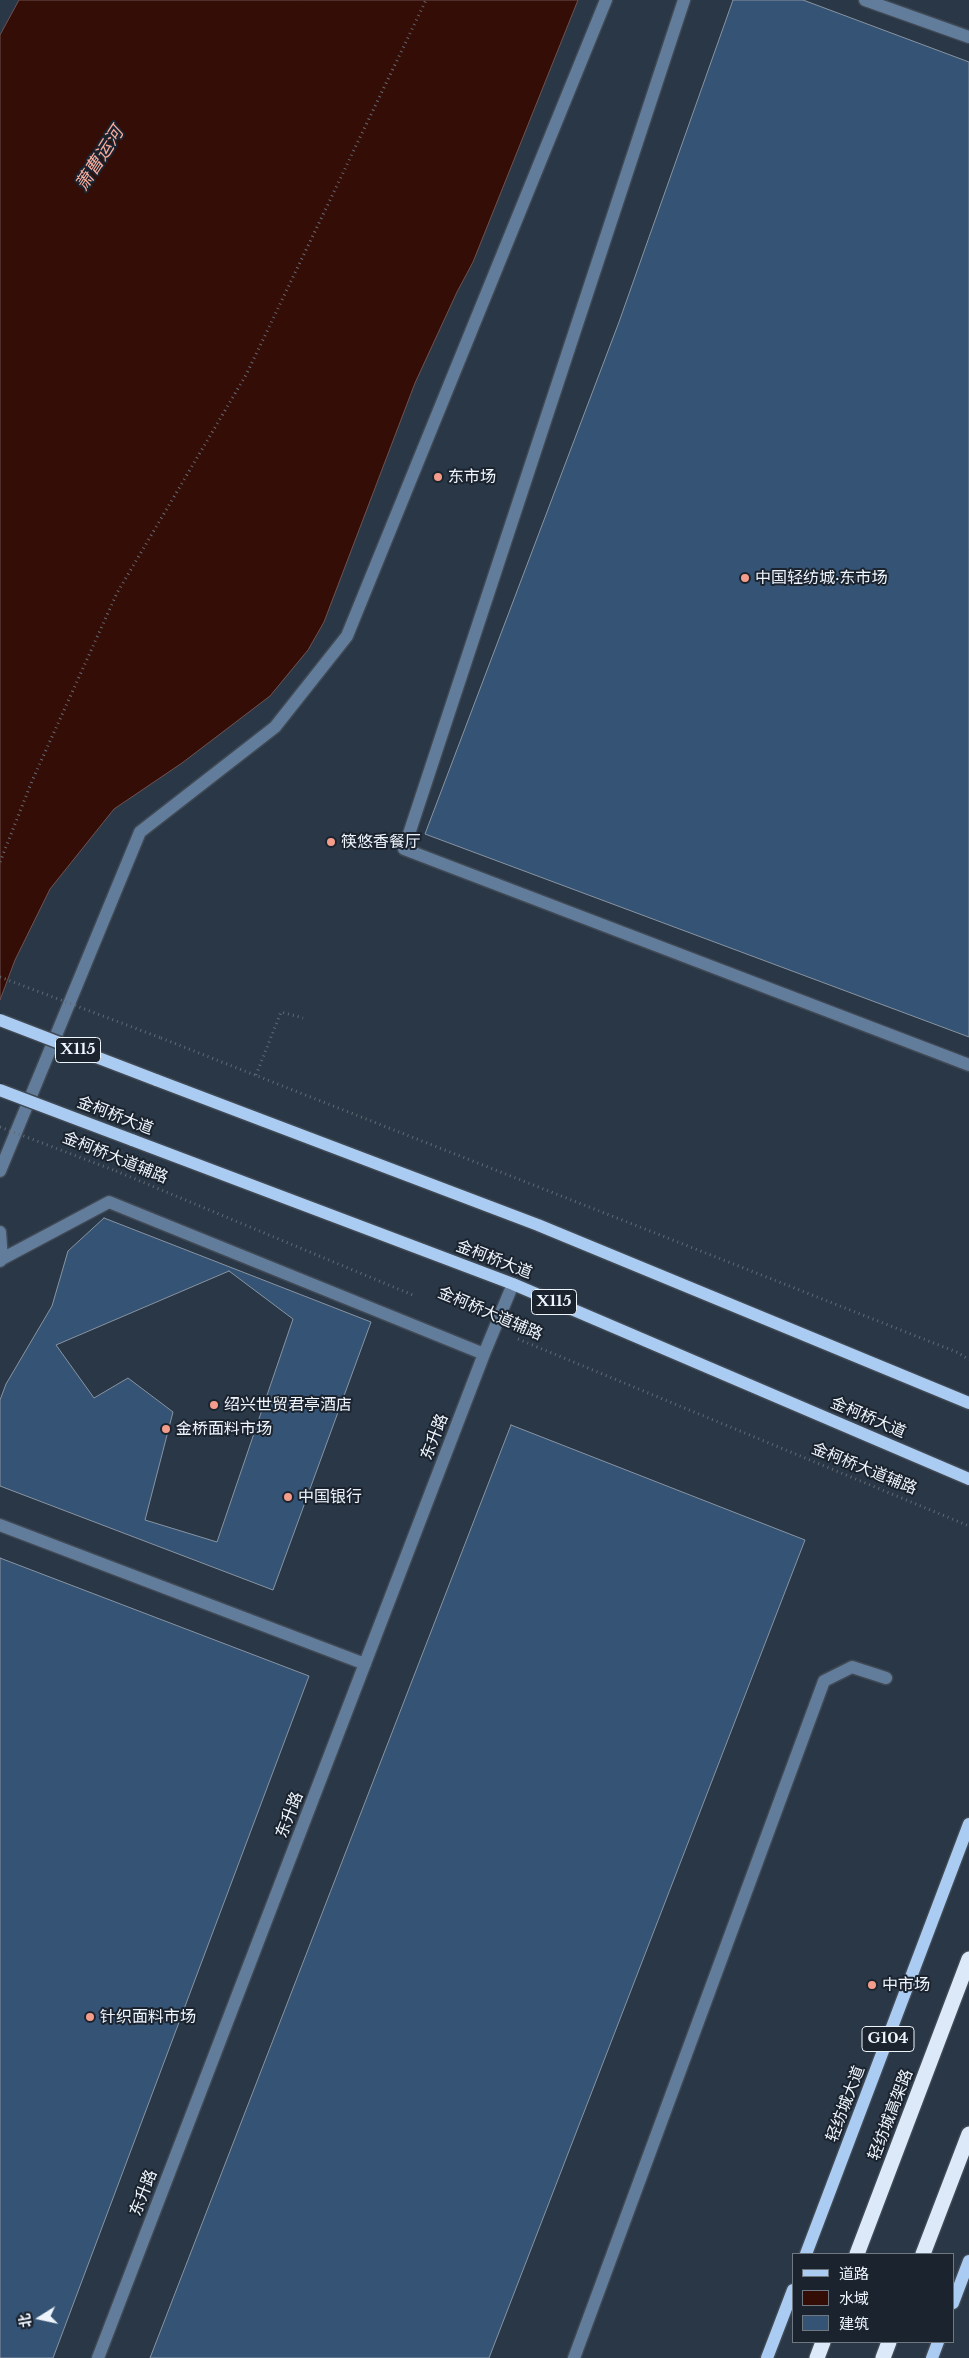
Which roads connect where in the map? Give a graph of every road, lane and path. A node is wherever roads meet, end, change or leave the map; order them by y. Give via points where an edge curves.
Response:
1 (426, 0) edge
2 (606, 0) edge
3 (684, 0) edge
4 (865, 0) edge
5 (969, 37) edge
6 (0, 862) edge
7 (0, 977) edge
8 (303, 1018) dead end
9 (0, 1020) edge
10 (969, 1064) edge
11 (256, 1075) junction
12 (0, 1090) edge
13 (0, 1127) edge
14 (0, 1170) edge
15 (0, 1232) edge
16 (1, 1260) edge
17 (513, 1284) junction
18 (422, 1299) dead end
19 (494, 1329) junction
20 (484, 1354) junction
21 (969, 1360) edge
22 (969, 1403) edge
23 (969, 1479) edge
24 (0, 1525) edge
25 (969, 1526) edge
26 (365, 1664) junction
27 (886, 1678) dead end
28 (969, 1824) edge
29 (969, 1959) edge
30 (969, 2134) edge
31 (806, 2253) edge
32 (856, 2253) edge
33 (923, 2253) edge
34 (969, 2261) edge
35 (792, 2293) edge
36 (954, 2300) edge
37 (823, 2343) edge
38 (889, 2343) edge
39 (938, 2343) edge
40 (98, 2358) edge
41 (574, 2358) edge
42 (767, 2358) edge
43 (817, 2358) edge
44 (883, 2358) edge
45 (932, 2358) edge

1 - 6 path via 246,375 117,592 32,780
2 - 14 street via 347,636 275,727 140,832
3 - 10 street via 404,849
4 - 5 street
7 - 11 path, bridge
8 - 11 path via 282,1012
9 - 22 main road, X115, bridge via 538,1225
11 - 21 path via 959,1353
12 - 17 main road, 金柯桥大道 / X115, bridge
13 - 18 path, 金柯桥大道辅路, bridge via 116,1171
15 - 16 street
16 - 20 street via 109,1202
17 - 19 street, 东升路
17 - 23 main road, 金柯桥大道 / X115
19 - 20 street, 东升路
19 - 25 path, 金柯桥大道辅路
20 - 26 street, 东升路
24 - 26 street
26 - 40 street, 东升路
27 - 41 street via 852,1667 824,1681
28 - 31 main road, 轻纺城大道 / G104
29 - 32 highway, 轻纺城高架路
30 - 33 highway
34 - 36 main road
35 - 42 main road
37 - 43 highway
38 - 44 highway
39 - 45 main road

